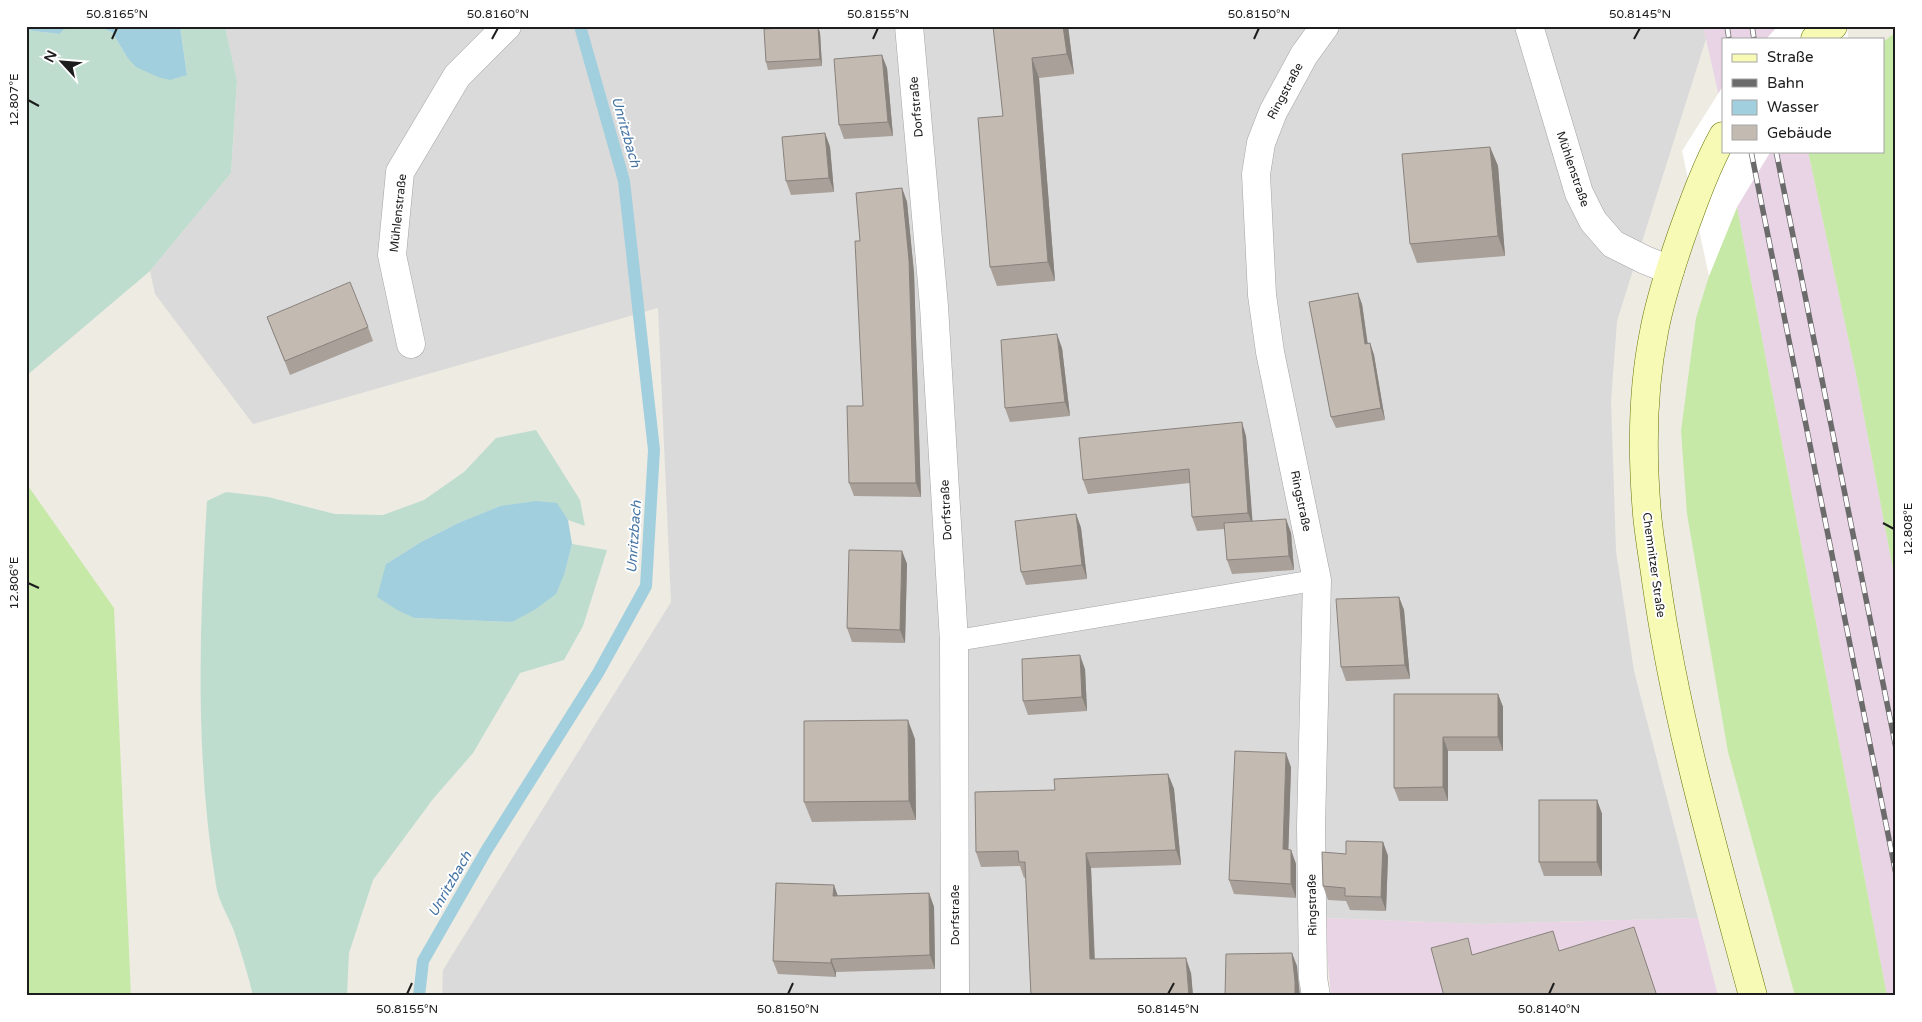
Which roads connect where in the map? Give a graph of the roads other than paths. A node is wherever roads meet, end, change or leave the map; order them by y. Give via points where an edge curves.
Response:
1 (507, 26) edge
2 (909, 26) edge
3 (1325, 26) edge
4 (1529, 26) edge
5 (1833, 26) edge
6 (1816, 38) edge
7 (1722, 138) edge
8 (1670, 270) junction
9 (410, 344) dead end
10 (1317, 580) junction
11 (954, 641) junction
12 (955, 996) edge
13 (1316, 996) edge
14 (1753, 996) edge

1 - 9 street, Mühlenstraße via 457,76 400,172 392,255
2 - 11 street, Dorfstraße via 934,306
3 - 10 street, Ringstraße via 1304,55 1273,112 1261,143 1256,174 1262,295 1270,352
4 - 8 street, Mühlenstraße via 1579,192 1593,221 1614,244
5 - 6 main road
7 - 8 main road, Chemnitzer Straße via 1693,203
8 - 14 main road, Chemnitzer Straße via 1654,332 1648,377 1644,449 1647,516 1664,632 1685,740
10 - 11 lane
10 - 13 street, Ringstraße via 1311,826
11 - 12 street, Dorfstraße

